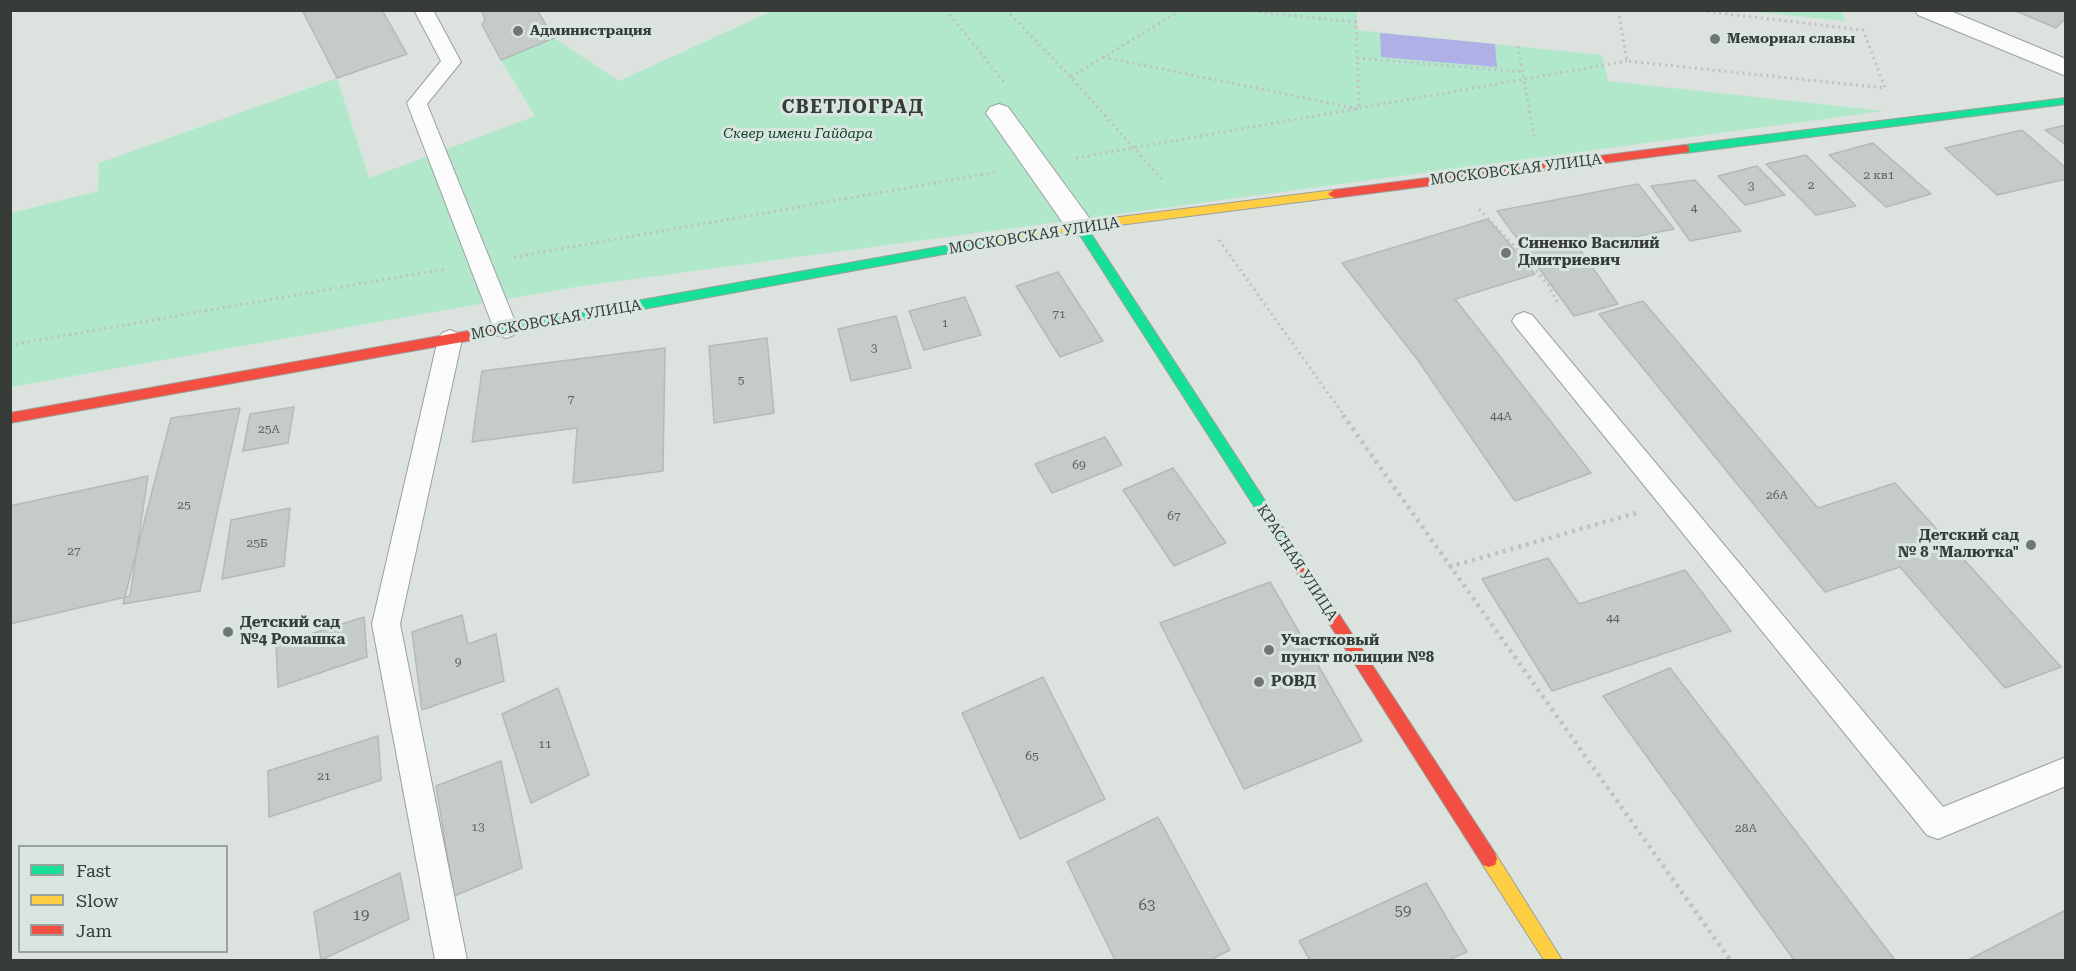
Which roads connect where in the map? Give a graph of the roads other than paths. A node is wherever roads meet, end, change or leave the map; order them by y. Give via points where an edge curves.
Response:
1 (423, 10) edge
2 (1926, 10) edge
3 (2066, 68) edge
4 (2066, 101) edge
5 (999, 113) dead end
6 (1080, 226) junction
7 (1524, 321) road end
8 (506, 329) junction
9 (450, 339) junction
10 (10, 418) edge
11 (2066, 771) edge
12 (451, 960) edge
13 (1554, 960) edge

1 - 8 lane via 451,62 417,103
2 - 3 street
4 - 6 street, МОСКОВСКАЯ УЛИЦА
5 - 6 street
6 - 8 street, МОСКОВСКАЯ УЛИЦА
6 - 13 street, КРАСНАЯ УЛИЦА
7 - 11 lane via 1938,824
8 - 9 street, МОСКОВСКАЯ УЛИЦА
9 - 10 street, МОСКОВСКАЯ УЛИЦА
9 - 12 lane via 387,624

